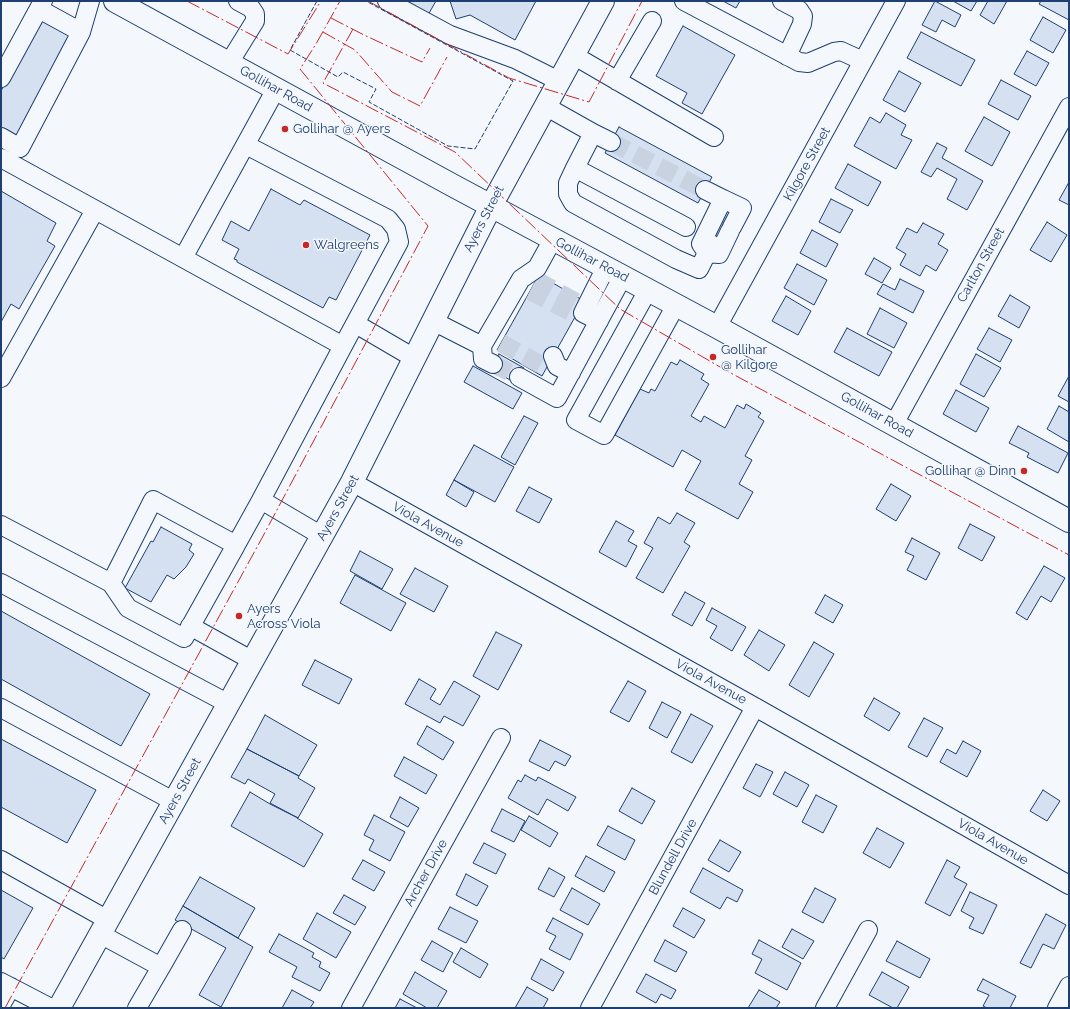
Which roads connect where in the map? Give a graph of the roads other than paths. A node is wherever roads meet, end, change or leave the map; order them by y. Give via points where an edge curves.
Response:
1 (90, 1) edge
2 (115, 1) edge
3 (238, 1) edge
4 (387, 1) edge
5 (603, 1) edge
6 (684, 1) edge
7 (782, 1) edge
8 (896, 1) edge
9 (41, 5) edge
10 (258, 8) edge
11 (652, 21) dead end
12 (81, 32) junction
13 (573, 55) junction
14 (787, 56) junction
15 (863, 61) junction
16 (229, 63) junction
17 (1, 78) edge
18 (617, 81) junction
19 (559, 82) junction
20 (276, 88) junction
21 (545, 106) junction
22 (1069, 107) edge
23 (593, 133) junction
24 (1, 137) edge
25 (714, 137) dead end
26 (611, 142) tunnel mouth
27 (246, 145) junction
28 (1, 158) edge
29 (575, 168) junction
30 (705, 190) tunnel mouth
31 (728, 202) junction
32 (491, 206) junction
33 (95, 210) junction
34 (686, 227) dead end
35 (553, 239) junction
36 (707, 253) junction
37 (183, 258) junction
38 (614, 272) junction
39 (648, 290) junction
40 (676, 305) junction
41 (433, 321) junction
42 (599, 321) junction
43 (356, 324) junction
44 (718, 327) junction
45 (496, 338) junction
46 (343, 346) junction
47 (414, 358) junction
48 (493, 364) tunnel mouth
49 (518, 377) tunnel mouth
50 (1, 378) edge
51 (894, 424) junction
52 (352, 482) junction
53 (262, 500) junction
54 (1069, 521) edge
55 (1, 525) edge
56 (322, 536) junction
57 (236, 545) junction
58 (1, 583) edge
59 (111, 583) junction
60 (190, 626) junction
61 (253, 661) junction
62 (228, 704) junction
63 (755, 707) junction
64 (1, 708) edge
65 (501, 738) dead end
66 (175, 802) junction
67 (1, 860) edge
68 (1069, 885) edge
69 (104, 927) junction
70 (182, 930) dead end
71 (868, 930) dead end
72 (160, 967) junction
73 (6, 985) edge
74 (1069, 986) edge
75 (1, 1005) edge
76 (51, 1008) edge
77 (59, 1008) edge
78 (137, 1008) edge
79 (351, 1008) edge
80 (590, 1008) edge
81 (825, 1008) edge
82 (1057, 1008) edge

1 - 12 street
2 - 16 main road, Gollihar Road
3 - 10 street via 251,8
4 - 19 street via 450,35 515,59
5 - 13 main road, Ayers Street
6 - 14 street
7 - 14 street via 799,10 803,16 802,24
8 - 15 street, Kilgore Street
9 - 12 street
9 - 17 street
10 - 16 street via 255,20
11 - 18 street
12 - 24 street via 20,148
13 - 18 street
13 - 19 main road, Ayers Street
14 - 15 street via 808,63 841,51
15 - 44 street, Kilgore Street
16 - 20 main road, Gollihar Road
18 - 25 street
19 - 21 main road, Ayers Street
20 - 27 street
20 - 32 main road, Gollihar Road
21 - 23 street
21 - 32 main road, Ayers Street
22 - 51 street, Carlton Street
23 - 26 street
23 - 29 street
27 - 37 street
27 - 43 street via 388,219 396,229 399,242
28 - 33 street
29 - 34 street
29 - 36 street via 568,183 568,194 573,203 699,269
30 - 31 street
31 - 36 street via 701,244
31 - 36 street via 742,208
32 - 35 main road, Gollihar Road
32 - 41 main road, Ayers Street
33 - 37 street
33 - 50 street
35 - 38 main road, Gollihar Road
35 - 45 street
37 - 46 street
38 - 39 main road, Gollihar Road
38 - 42 street
38 - 42 street via 580,311
39 - 40 main road, Gollihar Road
39 - 40 street via 576,420 604,435
40 - 44 main road, Gollihar Road
41 - 45 street
41 - 47 main road, Ayers Street
42 - 49 street via 557,366 558,398
43 - 46 street
43 - 47 street
44 - 51 main road, Gollihar Road
45 - 48 street via 483,359
46 - 53 street
47 - 52 main road, Ayers Street
51 - 54 main road, Gollihar Road
52 - 56 main road, Ayers Street
52 - 63 street, Viola Avenue
53 - 56 street
53 - 57 street
55 - 59 street
56 - 61 main road, Ayers Street
57 - 59 street via 153,500
57 - 60 street
58 - 62 street
59 - 60 street via 128,608 184,638
60 - 61 street
61 - 62 main road, Ayers Street
62 - 66 main road, Ayers Street
63 - 68 street, Viola Avenue
63 - 80 street, Blundell Drive
64 - 66 street
65 - 79 street, Archer Drive
66 - 69 main road, Ayers Street
67 - 69 street
69 - 72 street
69 - 77 main road, Ayers Street
70 - 72 street
71 - 81 street
72 - 78 street
73 - 75 street
73 - 76 street
74 - 82 street

